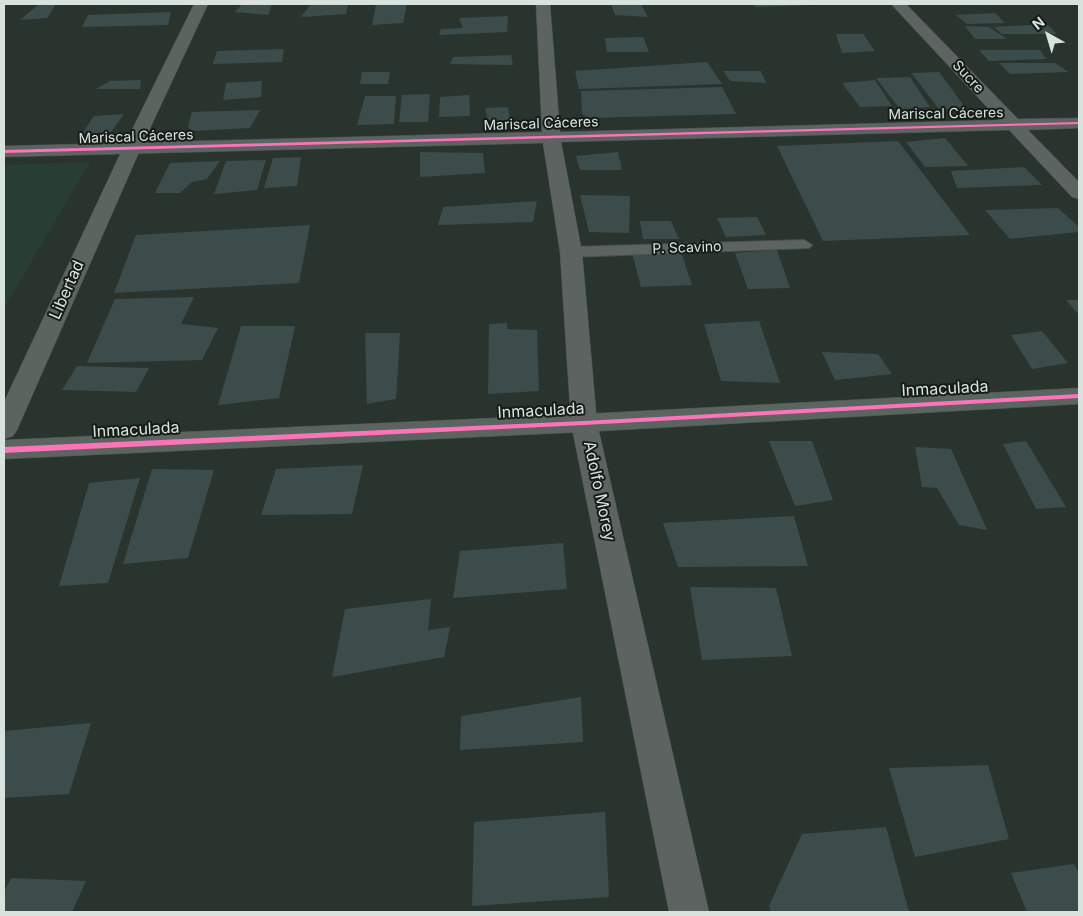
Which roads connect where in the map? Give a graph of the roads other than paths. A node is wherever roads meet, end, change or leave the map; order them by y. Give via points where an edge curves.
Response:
1 (201, 4) edge
2 (544, 4) edge
3 (898, 4) edge
4 (1079, 123) edge
5 (1013, 125) junction
6 (552, 136) junction
7 (131, 150) junction
8 (4, 152) edge
9 (1079, 193) edge
10 (804, 245) dead end
11 (571, 252) junction
12 (1079, 396) edge
13 (584, 423) junction
14 (4, 430) edge
15 (4, 450) edge
16 (689, 912) edge

1 - 7 street, Libertad
2 - 6 street, Adolfo Morey
3 - 5 street, Sucre
4 - 5 street, Mariscal Cáceres
5 - 6 street, Mariscal Cáceres
5 - 9 street, Sucre
6 - 7 street, Mariscal Cáceres
6 - 11 street, Adolfo Morey
7 - 8 street, Mariscal Cáceres
7 - 14 street, Libertad
10 - 11 lane, P. Scavino
11 - 13 street, Adolfo Morey
12 - 13 street, Inmaculada
13 - 15 street, Inmaculada
13 - 16 street, Adolfo Morey

